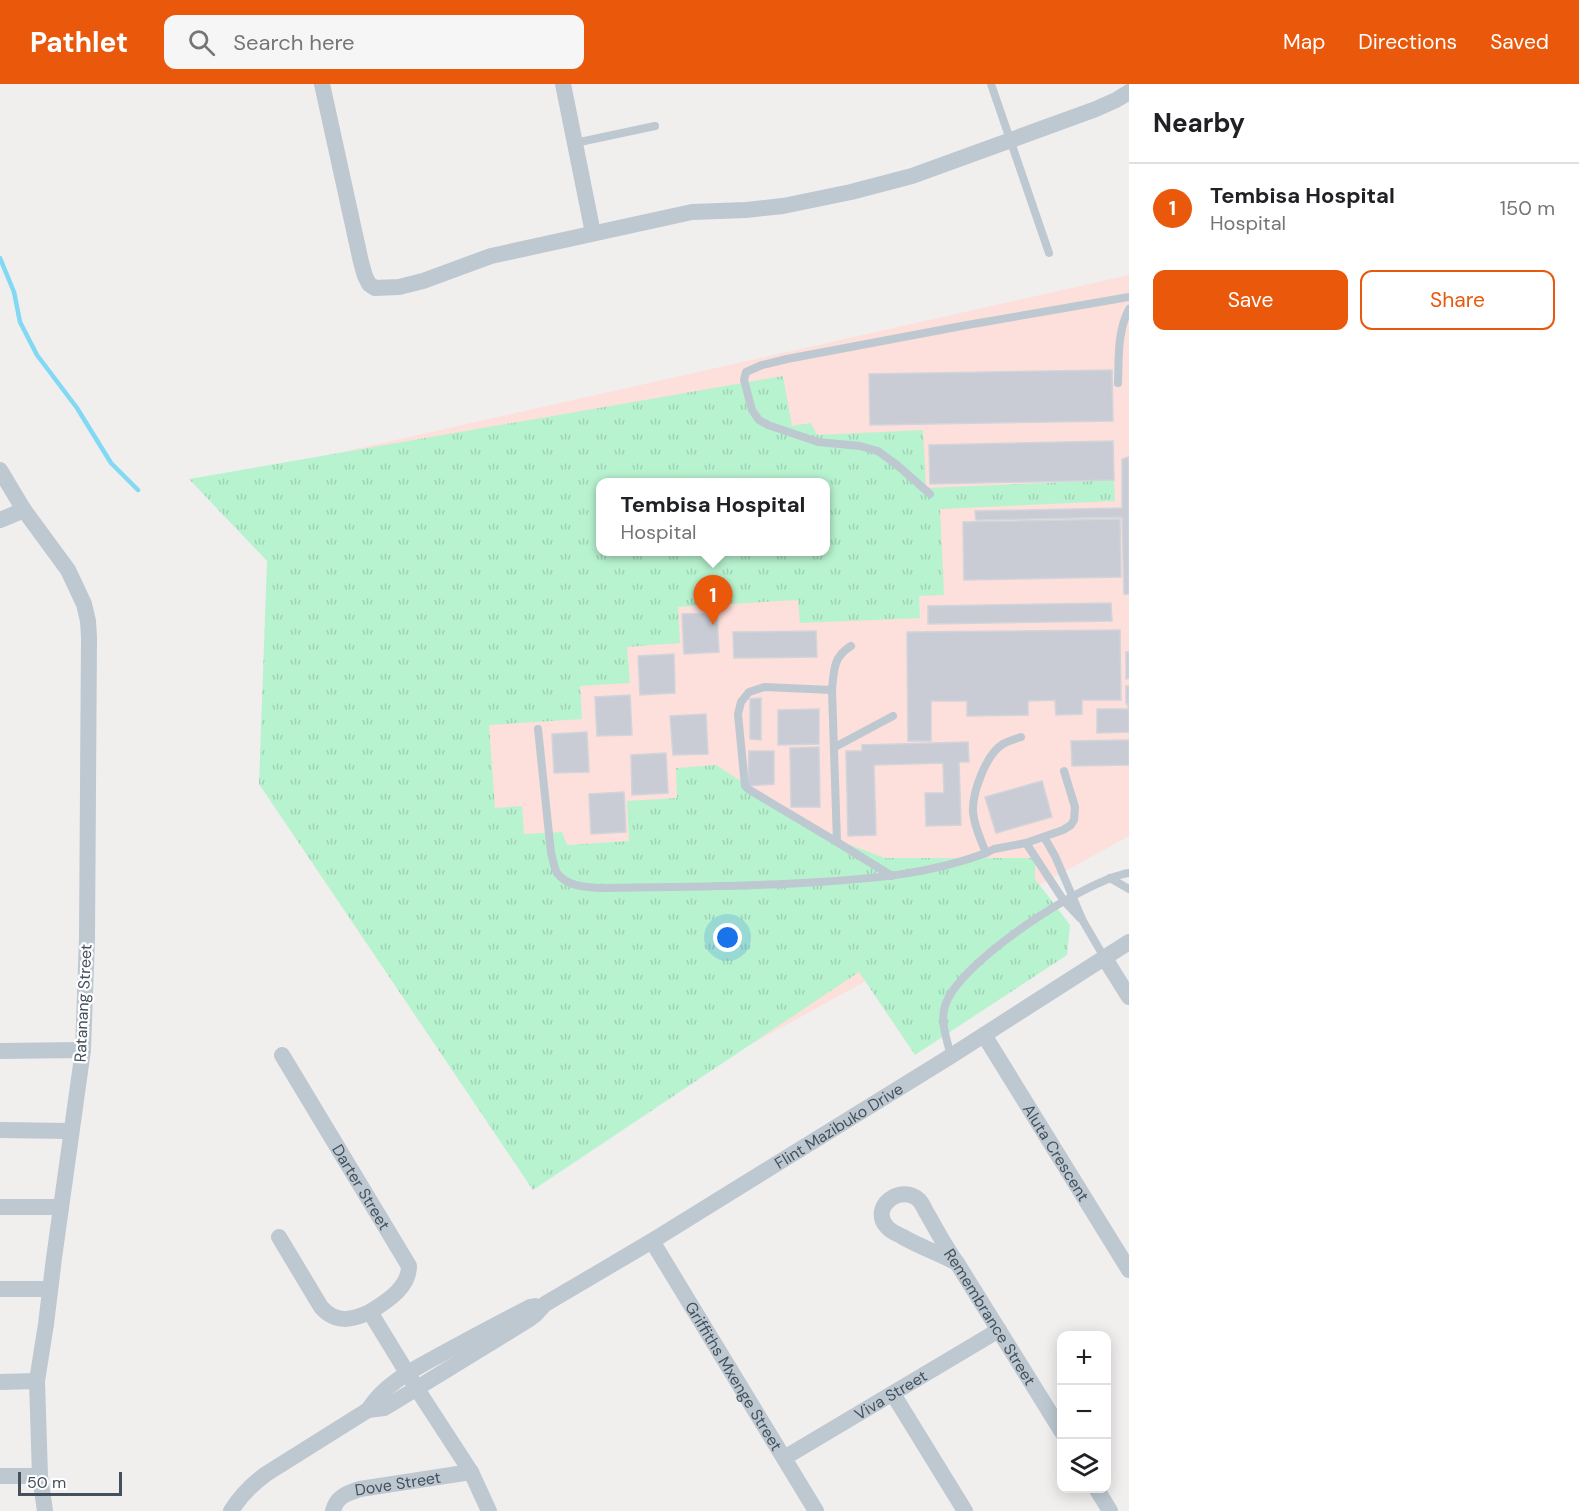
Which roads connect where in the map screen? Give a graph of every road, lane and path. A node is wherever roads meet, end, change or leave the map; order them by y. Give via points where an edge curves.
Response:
1 (322, 84) edge
2 (562, 84) edge
3 (991, 84) edge
4 (1124, 84) edge
5 (1129, 92) edge
6 (1096, 109) junction
7 (655, 126) dead end
8 (1011, 140) junction
9 (575, 143) junction
10 (593, 233) junction
11 (1049, 252) dead end
12 (1129, 297) edge
13 (1129, 309) edge
14 (1118, 383) dead end
15 (0, 470) edge
16 (930, 494) dead end
17 (24, 510) junction
18 (0, 520) edge
19 (851, 645) dead end
20 (832, 690) junction
21 (892, 716) dead end
22 (538, 729) dead end
23 (1021, 737) dead end
24 (835, 747) junction
25 (1064, 771) dead end
26 (1044, 837) junction
27 (837, 842) junction
28 (1026, 843) junction
29 (986, 853) junction
30 (1129, 873) edge
31 (892, 876) junction
32 (1110, 878) junction
33 (1129, 889) edge
34 (1074, 897) junction
35 (1064, 901) junction
36 (1083, 921) junction
37 (1129, 942) edge
38 (1104, 957) junction
39 (1129, 997) edge
40 (984, 1035) junction
41 (83, 1050) junction
42 (0, 1051) edge
43 (282, 1055) dead end
44 (951, 1056) junction
45 (0, 1131) edge
46 (71, 1131) junction
47 (0, 1207) edge
48 (61, 1207) junction
49 (279, 1237) dead end
50 (652, 1241) junction
51 (957, 1263) junction
52 (1129, 1270) edge
53 (0, 1289) edge
54 (50, 1289) junction
55 (545, 1304) junction
56 (370, 1312) junction
57 (999, 1330) junction
58 (407, 1373) junction
59 (0, 1382) edge
60 (37, 1382) junction
61 (417, 1389) junction
62 (893, 1394) junction
63 (368, 1410) junction
64 (1057, 1424) edge
65 (784, 1458) junction
66 (471, 1472) junction
67 (0, 1476) edge
68 (40, 1476) junction
69 (1099, 1493) edge
70 (45, 1511) edge
71 (231, 1511) edge
72 (333, 1511) edge
73 (489, 1511) edge
74 (816, 1511) edge
75 (965, 1511) edge
76 (1110, 1511) edge

1 - 10 street via 363,269 375,288 415,283 491,256
2 - 9 street
3 - 8 lane
4 - 6 street
5 - 6 street
6 - 8 street
7 - 9 lane
8 - 10 street via 912,176 851,192 783,206 692,212
8 - 11 lane
9 - 10 street
12 - 16 lane via 787,359 746,372 744,380 752,410 759,420 818,442 878,451
13 - 14 lane via 1121,334
15 - 17 street, Ratanang Street
17 - 18 street
17 - 41 street, Ratanang Street via 68,570 88,621
19 - 20 lane via 838,656
20 - 24 lane
20 - 27 lane via 764,687 749,692 738,714 745,786
21 - 24 lane
22 - 31 lane via 551,853 556,872 567,882 580,887 610,888 779,884
23 - 29 lane via 995,751 976,789 973,810
24 - 27 lane
25 - 26 lane via 1075,807 1074,820 1063,830
26 - 28 lane
26 - 34 lane
27 - 31 lane
28 - 29 lane
28 - 35 lane
29 - 31 lane
30 - 32 lane
32 - 33 lane
32 - 34 lane
34 - 35 lane
34 - 36 lane
35 - 36 lane
35 - 44 lane via 1027,923 975,966 948,998 943,1018
36 - 38 lane
37 - 38 street, Flint Mazibuko Drive
38 - 39 street
38 - 40 street, Flint Mazibuko Drive
40 - 44 street, Flint Mazibuko Drive
40 - 52 street, Aluta Crescent
41 - 42 street
41 - 46 street, Ratanang Street
43 - 56 street, Darter Street via 409,1266 403,1286
44 - 50 street, Flint Mazibuko Drive
45 - 46 street
46 - 48 street, Ratanang Street
47 - 48 street
48 - 54 street, Ratanang Street
49 - 56 street, Darter Street via 327,1314 349,1319
50 - 55 street, Flint Mazibuko Drive
50 - 65 street, Griffiths Mxenge Street
51 - 51 street, Remembrance Street via 887,1228 881,1213 884,1204 899,1194 910,1194 920,1200
51 - 57 street, Remembrance Street
53 - 54 street
54 - 60 street, Ratanang Street
55 - 58 street, Flint Mazibuko Drive via 530,1306
55 - 61 street, Flint Mazibuko Drive via 528,1320
56 - 58 street
57 - 62 street, Viva Street
57 - 64 street, Remembrance Street
58 - 61 street
58 - 63 street, Flint Mazibuko Drive via 376,1397
59 - 60 street
60 - 68 street, Ratanang Street
61 - 63 street, Flint Mazibuko Drive via 384,1408
61 - 66 street
62 - 65 street, Viva Street
62 - 75 street
63 - 71 street, Flint Mazibuko Drive via 259,1479
65 - 74 street, Griffiths Mxenge Street
66 - 72 street, Dove Street via 360,1489 339,1499
66 - 73 street
67 - 68 street
68 - 70 street, Ratanang Street
69 - 76 street

